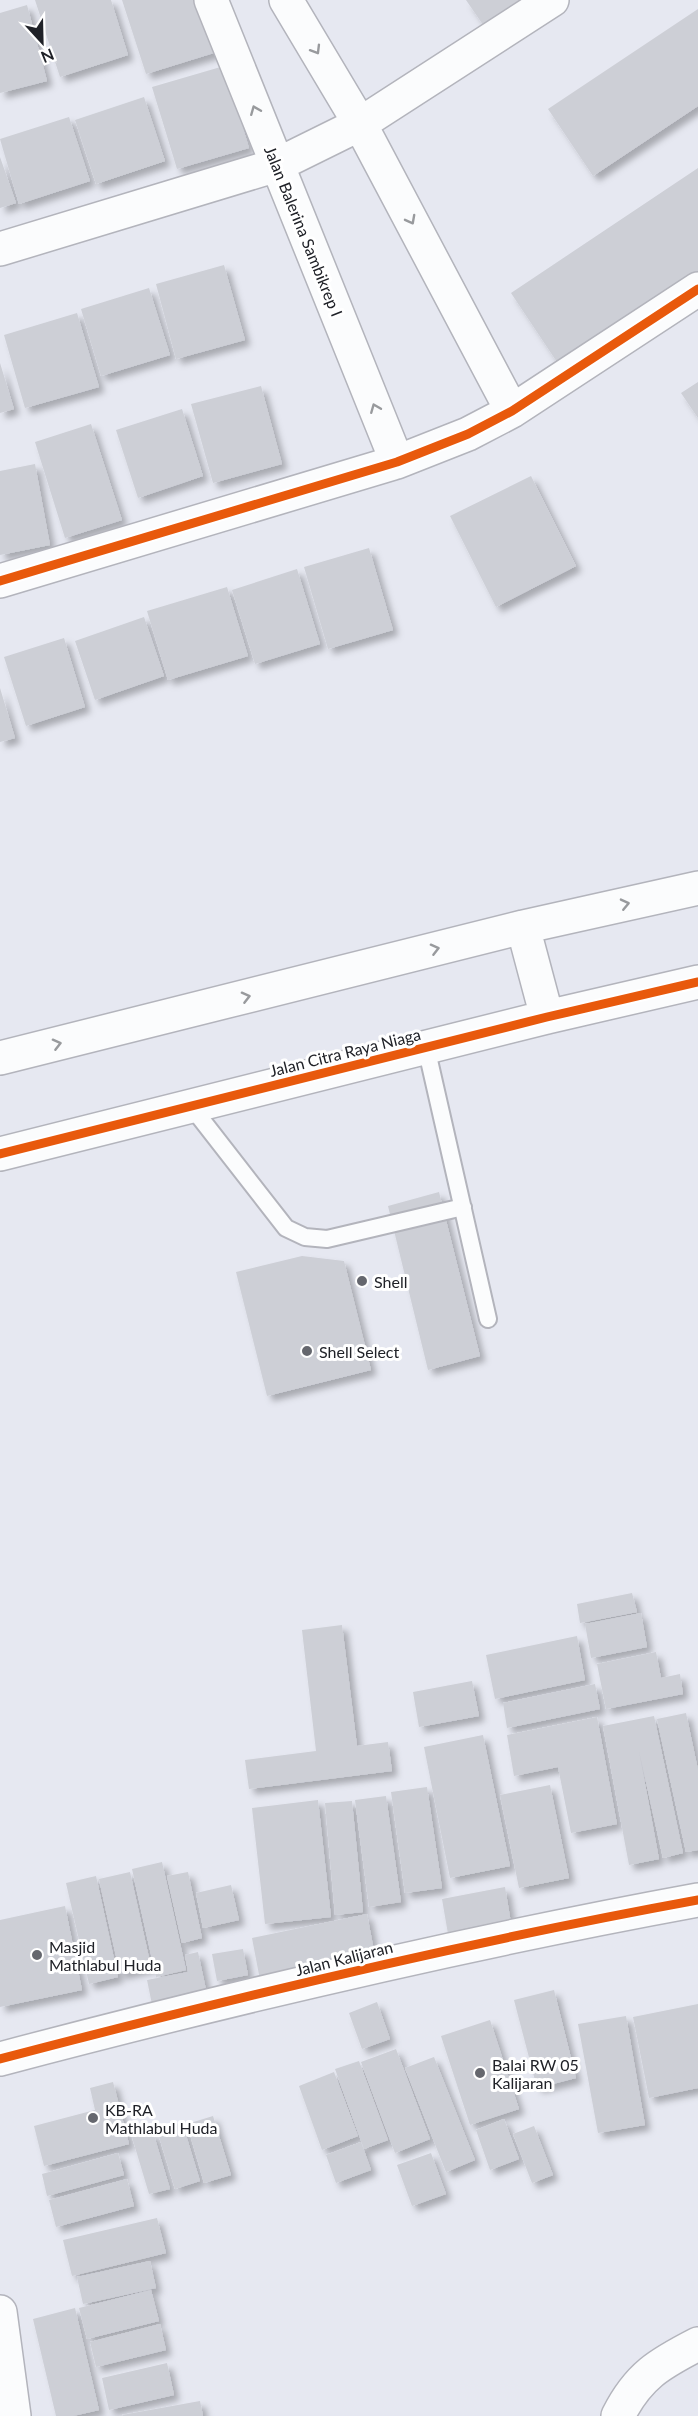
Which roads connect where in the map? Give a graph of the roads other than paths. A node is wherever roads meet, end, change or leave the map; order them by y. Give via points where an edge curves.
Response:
1 (211, 0) edge
2 (286, 0) edge
3 (552, 0) edge
4 (360, 124) junction
5 (277, 165) junction
6 (0, 249) edge
7 (698, 289) edge
8 (512, 411) junction
9 (397, 462) junction
10 (0, 580) edge
11 (698, 888) edge
12 (523, 927) junction
13 (698, 982) edge
14 (547, 1017) junction
15 (426, 1047) junction
16 (0, 1058) edge
17 (191, 1106) junction
18 (0, 1154) edge
19 (463, 1207) junction
20 (488, 1319) dead end
21 (698, 1900) edge
22 (0, 2059) edge
23 (0, 2312) edge
24 (698, 2344) edge
25 (14, 2416) edge
26 (618, 2416) edge

5 -> 1 street, Jalan Balerina Sambikrep I
2 -> 4 street
3 - 4 street
4 - 5 street
4 -> 8 street
5 - 6 street
9 -> 5 street, Jalan Balerina Sambikrep I
7 - 8 street
8 - 9 street via 468,434
9 - 10 street
12 -> 11 street
12 - 14 street
16 -> 12 street
13 - 14 street, Jalan Citra Raya Niaga
14 - 15 street, Jalan Citra Raya Niaga
15 - 17 street, Jalan Citra Raya Niaga
15 - 19 lane
17 - 18 street, Jalan Citra Raya Niaga
17 - 19 lane via 286,1228 305,1237 327,1239
19 - 20 lane
21 - 22 street, Jalan Kalijaran via 391,1961
23 - 25 street
24 - 26 street via 659,2364 628,2396

